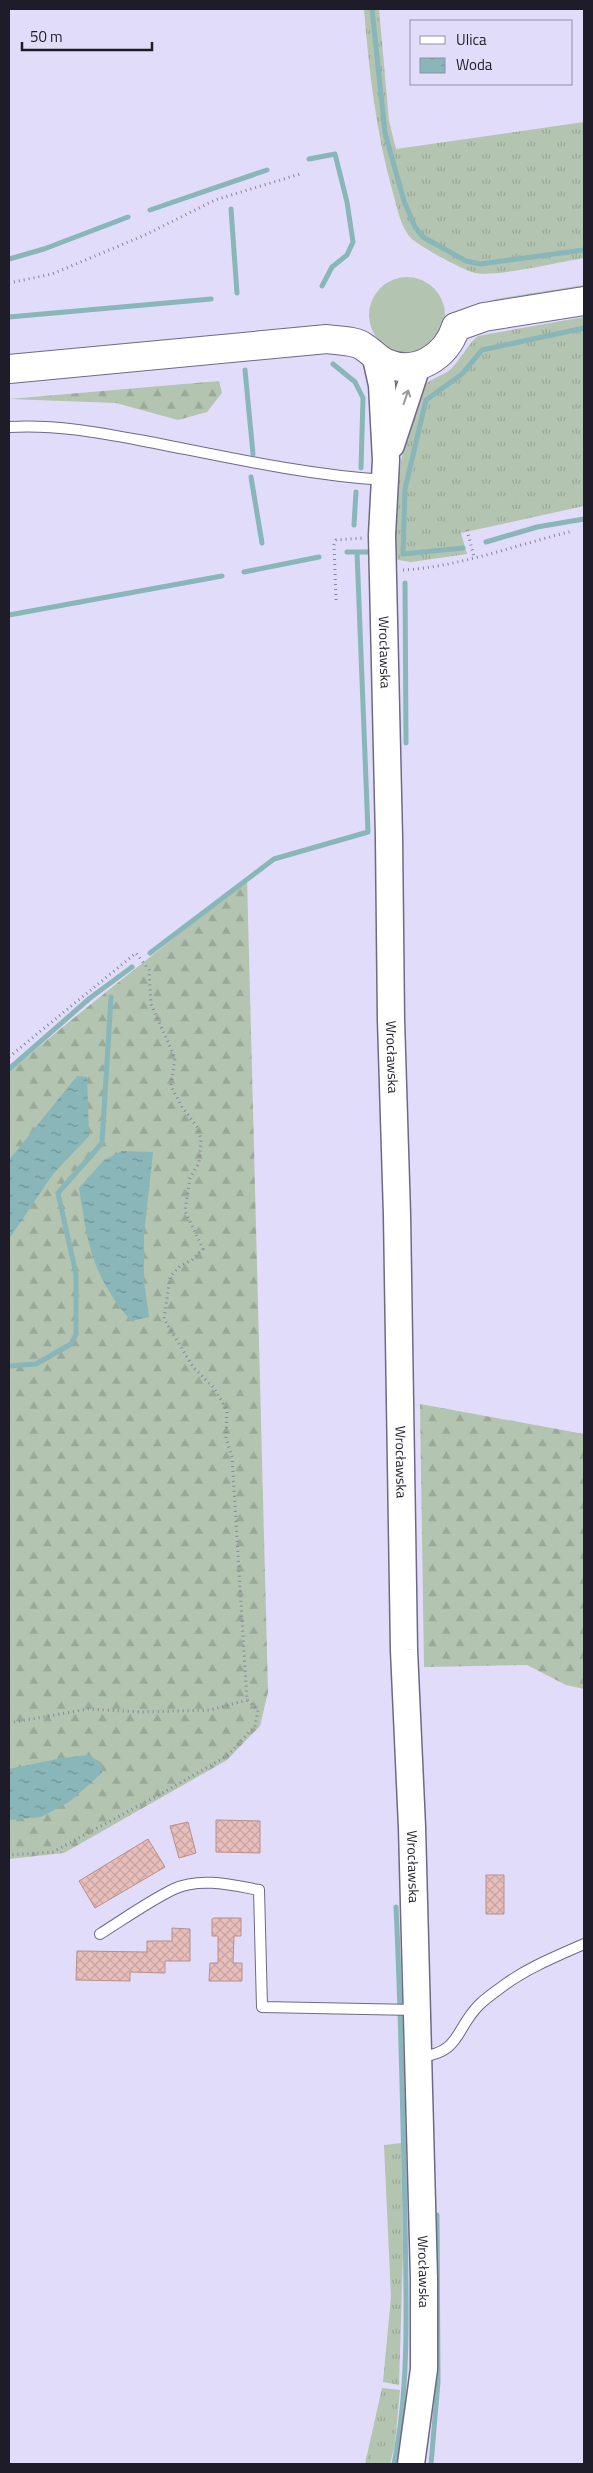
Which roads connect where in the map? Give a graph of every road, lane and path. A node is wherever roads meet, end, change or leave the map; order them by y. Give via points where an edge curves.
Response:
1 (300, 174) dead end
2 (9, 283) edge
3 (584, 301) edge
4 (376, 358) junction
5 (417, 366) junction
6 (9, 369) edge
7 (9, 427) edge
8 (385, 470) junction
9 (467, 530) dead end
10 (573, 531) dead end
11 (382, 535) junction
12 (474, 557) junction
13 (383, 572) junction
14 (336, 600) dead end
15 (9, 1057) edge
16 (247, 1700) junction
17 (9, 1723) edge
18 (9, 1855) edge
19 (100, 1934) dead end
20 (584, 1944) edge
21 (417, 2010) junction
22 (419, 2057) junction
23 (411, 2464) edge

1 - 2 path via 215,200 145,235 52,274
3 - 5 main road via 484,317 456,327 442,352
4 - 5 main road via 395,366
4 - 6 main road via 364,346 327,339
4 - 8 street via 382,385
8 -> 5 street
7 - 8 lane via 59,426 350,478
8 - 11 street, Wrocławska
9 - 12 path
10 - 12 path
11 - 13 street, Wrocławska
11 - 14 path via 336,540
12 - 13 path
13 - 21 street, Wrocławska via 404,1650
15 - 16 path via 136,953 149,970 151,1004 175,1058 171,1086 198,1128 201,1140 199,1163 190,1178 185,1212 203,1249 170,1277 164,1319 193,1368 214,1388 227,1410 226,1438 232,1457
16 - 17 path via 210,1710 88,1710
16 - 18 path via 258,1710 255,1726 227,1756 53,1852
19 - 21 lane via 175,1889 195,1884 228,1884 259,1890 262,2007
20 - 22 lane via 505,1984 478,2006 454,2042 440,2054
21 - 22 street, Wrocławska
22 - 23 street, Wrocławska via 424,2369

